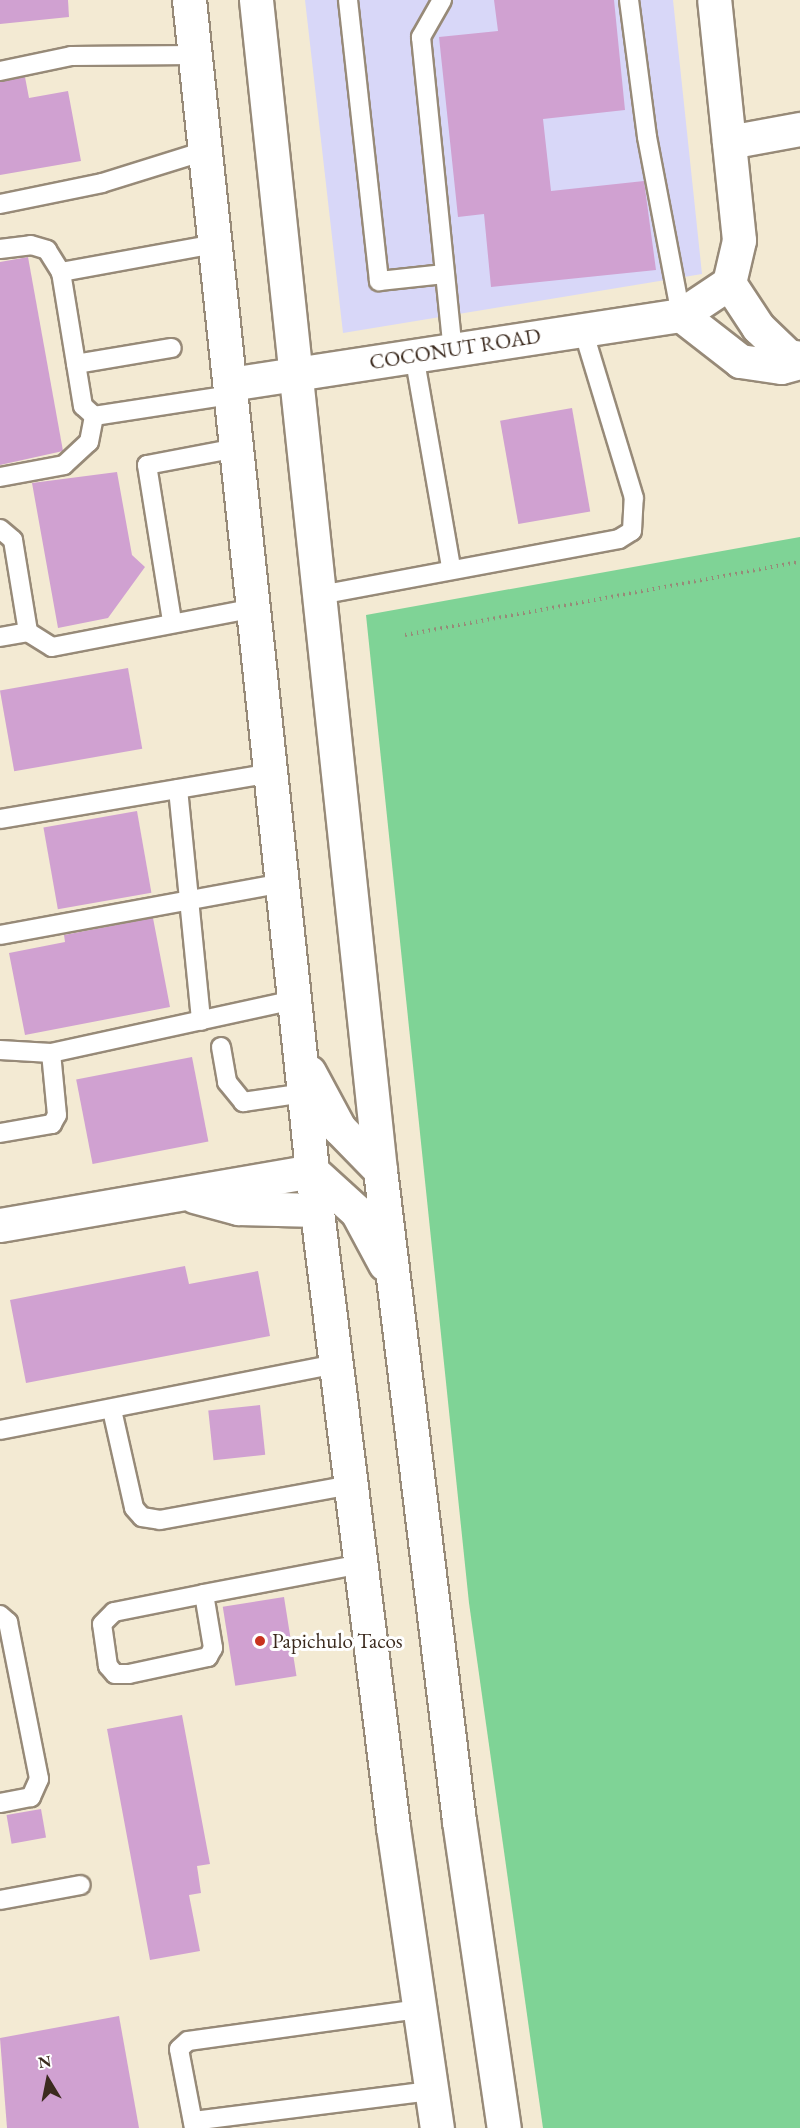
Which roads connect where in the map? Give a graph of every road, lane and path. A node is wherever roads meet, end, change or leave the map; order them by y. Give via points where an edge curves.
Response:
1 (189, 0) edge
2 (256, 0) edge
3 (348, 0) edge
4 (442, 0) edge
5 (629, 0) edge
6 (714, 0) edge
7 (195, 55) junction
8 (0, 71) edge
9 (800, 129) edge
10 (729, 142) junction
11 (205, 151) junction
12 (0, 204) edge
13 (215, 244) junction
14 (0, 249) edge
15 (61, 272) junction
16 (445, 274) junction
17 (729, 283) junction
18 (681, 315) junction
19 (583, 330) junction
20 (171, 348) dead end
21 (453, 350) junction
22 (414, 355) junction
23 (800, 360) edge
24 (76, 364) junction
25 (296, 374) junction
26 (231, 390) junction
27 (94, 416) junction
28 (237, 448) junction
29 (0, 477) edge
30 (0, 529) edge
31 (800, 562) edge
32 (451, 568) junction
33 (320, 595) junction
34 (254, 608) junction
35 (172, 621) junction
36 (28, 632) junction
37 (405, 635) dead end
38 (0, 637) edge
39 (271, 773) junction
40 (178, 789) junction
41 (0, 819) edge
42 (283, 883) junction
43 (188, 900) junction
44 (0, 935) edge
45 (295, 1000) junction
46 (201, 1021) junction
47 (221, 1047) dead end
48 (0, 1050) edge
49 (51, 1053) junction
50 (301, 1057) junction
51 (305, 1093) junction
52 (0, 1133) edge
53 (381, 1170) junction
54 (312, 1171) junction
55 (184, 1193) junction
56 (317, 1210) junction
57 (0, 1225) edge
58 (393, 1278) junction
59 (336, 1364) junction
60 (112, 1410) junction
61 (0, 1430) edge
62 (351, 1485) junction
63 (361, 1564) junction
64 (204, 1594) junction
65 (0, 1615) edge
66 (0, 1803) edge
67 (81, 1884) dead end
68 (0, 1900) edge
69 (420, 2009) junction
70 (431, 2091) junction
71 (193, 2124) edge
72 (437, 2128) edge
73 (504, 2128) edge

1 - 7 main road
2 - 25 main road
3 - 16 lane via 379,281
4 - 16 lane via 421,37
5 - 18 lane via 647,137
6 - 10 main road
7 - 8 lane via 71,56
7 - 11 main road
9 - 10 main road
10 - 17 main road via 739,240
11 - 12 lane via 102,183
11 - 13 main road
13 - 15 lane
13 - 26 main road
14 - 15 lane via 47,249
15 - 24 lane
16 - 21 lane
17 - 18 main road
17 - 23 main road via 758,327 788,356
18 - 19 main road, COCONUT ROAD
18 - 23 main road via 740,361 781,367
19 - 21 main road, COCONUT ROAD
19 - 32 lane via 634,498 632,531 619,539
20 - 24 lane
21 - 22 main road, COCONUT ROAD
22 - 25 main road, COCONUT ROAD
22 - 32 lane
24 - 27 lane via 83,406
25 - 26 main road, COCONUT ROAD
25 - 33 main road
26 - 27 lane
26 - 28 main road
27 - 29 lane via 89,442 64,465
28 - 34 main road
28 - 35 lane via 147,465
30 - 36 lane via 13,540
31 - 37 path
32 - 33 lane
33 - 53 main road
34 - 35 lane
34 - 39 main road
35 - 36 lane via 52,647
36 - 38 lane
39 - 40 lane
39 - 42 main road
40 - 41 lane
40 - 43 lane
42 - 43 lane
42 - 45 main road
43 - 44 lane
43 - 46 lane
45 - 46 lane
45 - 50 main road
46 - 49 lane
47 - 51 lane via 227,1082 243,1102
48 - 49 lane
49 - 52 lane via 57,1115 52,1124
50 - 51 main road
50 - 53 main road via 339,1128 356,1151
51 - 54 main road
53 - 58 main road
54 - 55 main road
54 - 56 main road
54 - 58 main road via 357,1212
55 - 56 main road via 238,1208
55 - 57 main road
56 - 59 main road
58 - 73 main road via 459,1821
59 - 60 lane
59 - 62 main road
60 - 61 lane
60 - 62 lane via 134,1508 142,1517 160,1520
62 - 63 main road
63 - 64 lane
63 - 69 main road
64 - 64 lane via 114,1612 102,1624 108,1666 115,1674 129,1674 208,1657 213,1648
65 - 66 lane via 8,1622 39,1779 31,1797
67 - 68 lane
69 - 70 main road
69 - 71 lane via 188,2041 179,2049
70 - 71 lane
70 - 72 main road

